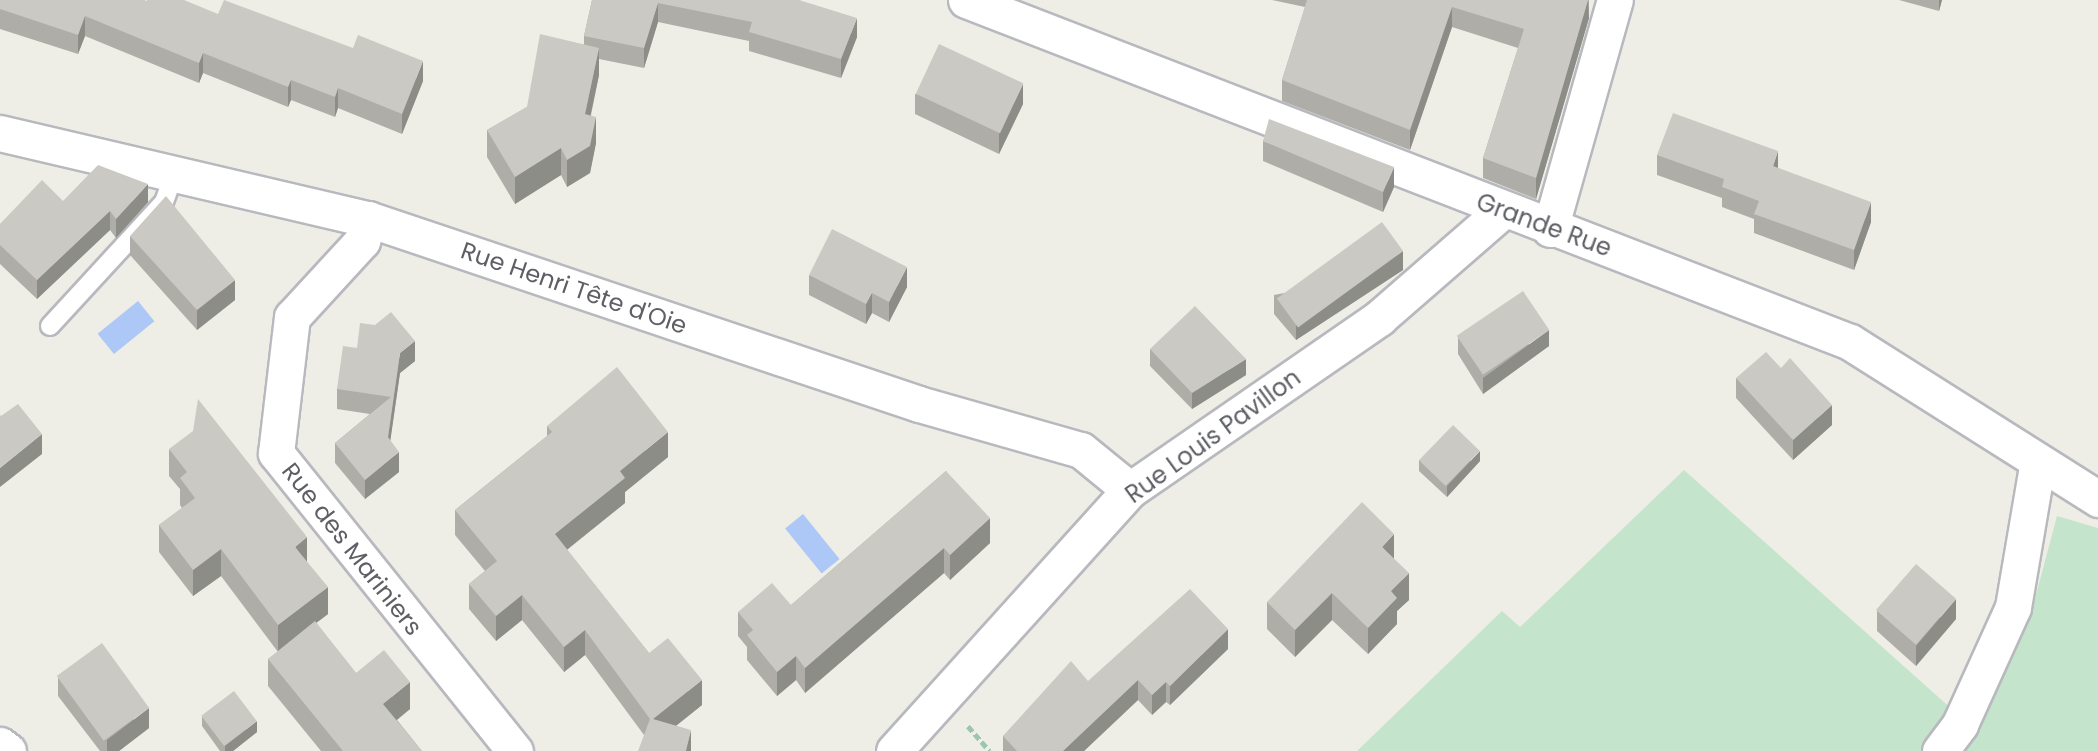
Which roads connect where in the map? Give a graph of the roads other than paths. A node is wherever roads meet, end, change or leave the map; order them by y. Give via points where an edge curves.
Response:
1 (966, 0) edge
2 (1615, 0) edge
3 (0, 133) edge
4 (174, 174) junction
5 (1502, 211) junction
6 (368, 219) junction
7 (1550, 229) junction
8 (50, 326) dead end
9 (2037, 466) junction
10 (1130, 490) junction
11 (2098, 499) edge
12 (0, 745) edge
13 (8, 751) edge
14 (515, 751) edge
15 (894, 751) edge
16 (1940, 751) edge

1 - 5 street, Grande Rue
2 - 7 street
3 - 4 street, Rue Henri Tête d'Oie
4 - 6 street, Rue Henri Tête d'Oie
4 - 8 lane via 164,202
5 - 7 street, Grande Rue
5 - 10 street, Rue Louis Pavillon via 1379,318
6 - 10 street, Rue Henri Tête d'Oie via 919,404 1081,450
6 - 14 street, Rue des Mariniers via 362,241 292,317 276,453
7 - 9 street, Grande Rue via 1701,281 1850,342
9 - 11 street, Grande Rue
9 - 16 street via 2013,607 1960,724
10 - 15 street, Rue Louis Pavillon
12 - 13 street

